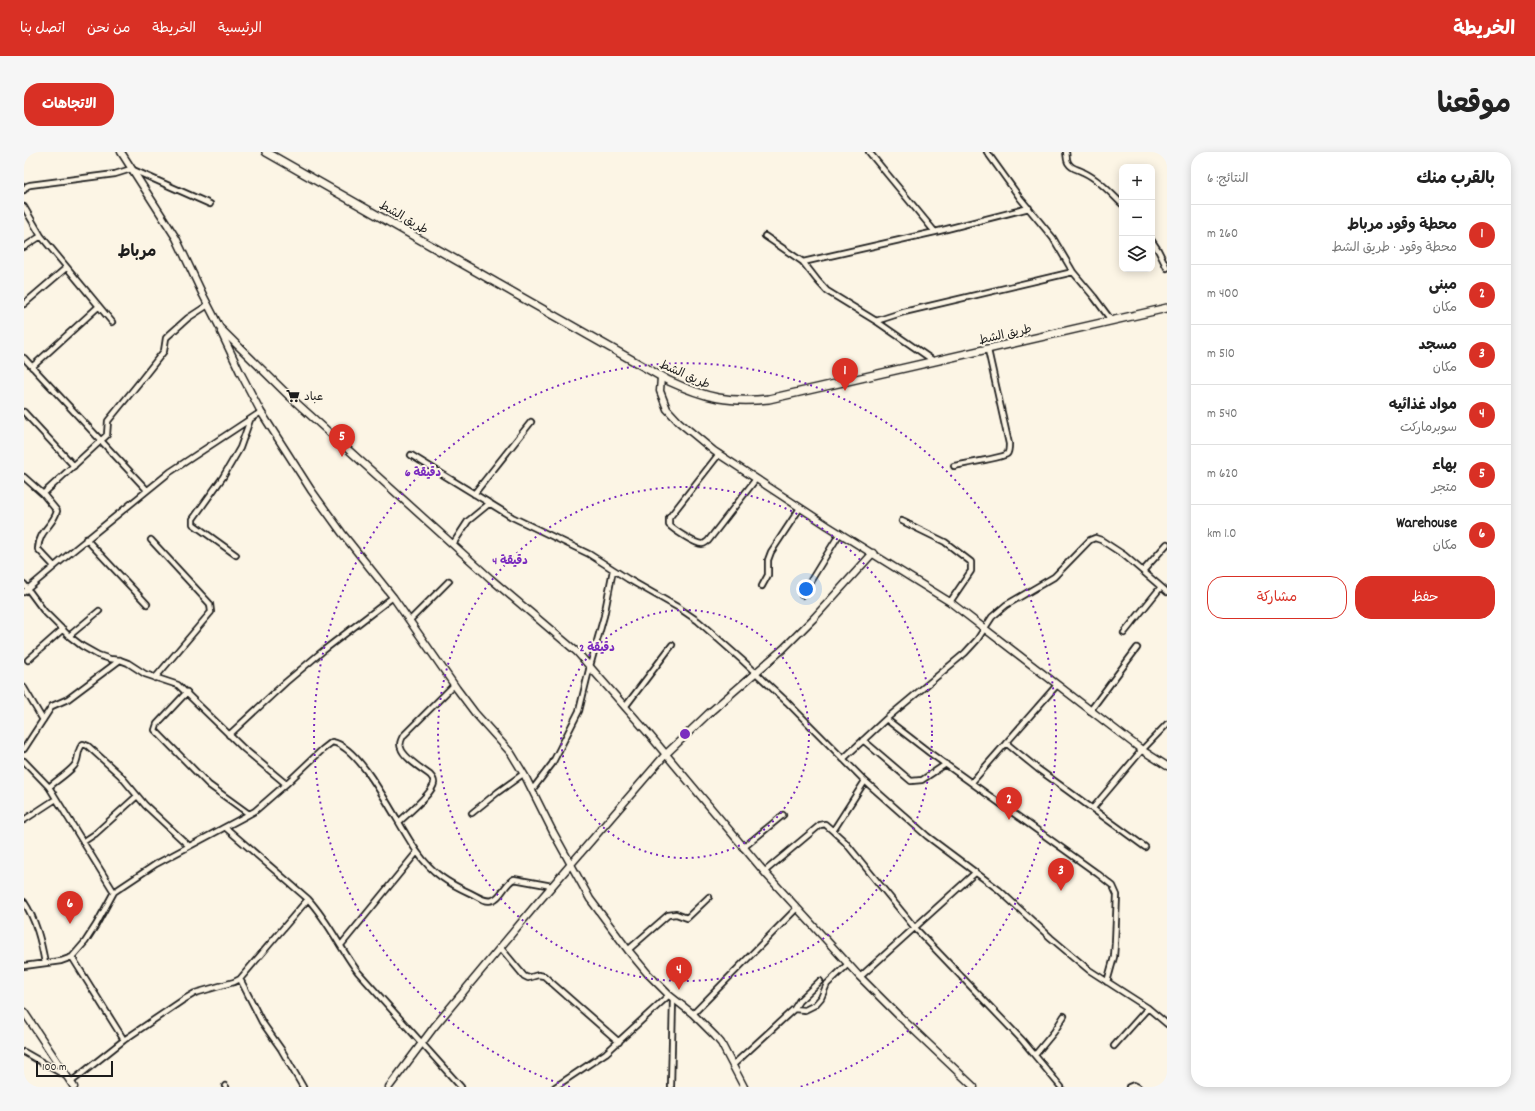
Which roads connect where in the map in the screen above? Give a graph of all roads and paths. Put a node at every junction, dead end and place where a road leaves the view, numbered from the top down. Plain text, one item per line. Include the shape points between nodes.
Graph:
1 (121, 152) edge
2 (266, 152) edge
3 (869, 152) edge
4 (987, 152) edge
5 (1066, 152) edge
6 (131, 169) junction
7 (25, 188) edge
8 (1119, 201) edge
9 (210, 204) dead end
10 (24, 207) edge
11 (1028, 208) junction
12 (935, 232) junction
13 (41, 236) junction
14 (765, 236) dead end
15 (1155, 246) edge
16 (24, 247) edge
17 (803, 262) junction
18 (66, 268) junction
19 (1167, 268) edge
20 (1073, 272) junction
21 (24, 304) edge
22 (208, 305) junction
23 (98, 307) junction
24 (1167, 308) edge
25 (1111, 320) junction
26 (876, 321) junction
27 (112, 322) dead end
28 (220, 328) junction
29 (988, 350) junction
30 (24, 358) edge
31 (934, 361) junction
32 (32, 367) junction
33 (661, 377) junction
34 (24, 412) edge
35 (261, 412) junction
36 (250, 420) junction
37 (531, 422) dead end
38 (101, 442) junction
39 (719, 454) junction
40 (411, 455) dead end
41 (74, 466) junction
42 (954, 466) dead end
43 (24, 477) edge
44 (756, 479) junction
45 (147, 490) junction
46 (44, 494) junction
47 (474, 494) junction
48 (490, 503) junction
49 (800, 508) junction
50 (902, 521) dead end
51 (840, 533) junction
52 (86, 539) junction
53 (151, 540) dead end
54 (453, 544) junction
55 (1167, 544) edge
56 (873, 553) junction
57 (236, 555) dead end
58 (54, 566) junction
59 (613, 570) junction
60 (1143, 571) junction
61 (449, 581) dead end
62 (24, 584) edge
63 (762, 586) dead end
64 (1161, 588) junction
65 (26, 591) edge
66 (1167, 592) edge
67 (802, 595) dead end
68 (393, 597) junction
69 (950, 602) junction
70 (148, 604) dead end
71 (99, 610) dead end
72 (410, 620) junction
73 (984, 628) junction
74 (63, 629) junction
75 (1124, 633) dead end
76 (69, 636) junction
77 (672, 645) dead end
78 (1137, 648) dead end
79 (28, 660) dead end
80 (120, 660) junction
81 (590, 666) junction
82 (755, 673) junction
83 (155, 678) junction
84 (454, 685) junction
85 (1057, 685) junction
86 (24, 688) edge
87 (187, 692) junction
88 (625, 707) junction
89 (1090, 710) junction
90 (886, 719) junction
91 (43, 720) junction
92 (1167, 724) edge
93 (229, 735) junction
94 (863, 740) junction
95 (1006, 743) junction
96 (24, 749) edge
97 (1142, 750) junction
98 (665, 755) junction
99 (843, 759) junction
100 (24, 761) edge
101 (946, 764) junction
102 (1167, 766) edge
103 (524, 774) junction
104 (864, 781) junction
105 (972, 782) junction
106 (286, 784) junction
107 (49, 787) junction
108 (532, 790) junction
109 (137, 796) junction
110 (56, 798) junction
111 (1093, 808) junction
112 (472, 813) dead end
113 (249, 814) junction
114 (783, 815) dead end
115 (24, 820) edge
116 (399, 822) junction
117 (226, 828) junction
118 (833, 831) junction
119 (83, 842) junction
120 (189, 846) junction
121 (1145, 847) dead end
122 (743, 848) junction
123 (417, 852) junction
124 (570, 864) junction
125 (764, 872) junction
126 (975, 873) junction
127 (552, 886) junction
128 (114, 892) junction
129 (709, 897) dead end
130 (308, 899) junction
131 (24, 902) edge
132 (797, 908) junction
133 (915, 928) junction
134 (341, 945) junction
135 (500, 947) junction
136 (628, 950) junction
137 (72, 957) junction
138 (46, 963) junction
139 (848, 964) junction
140 (24, 966) edge
141 (860, 977) junction
142 (240, 978) junction
143 (820, 981) dead end
144 (1107, 982) junction
145 (671, 997) junction
146 (1148, 1008) junction
147 (794, 1009) junction
148 (24, 1012) edge
149 (693, 1014) junction
150 (1064, 1016) dead end
151 (1167, 1024) edge
152 (124, 1040) junction
153 (619, 1042) junction
154 (422, 1043) junction
155 (1114, 1046) dead end
156 (24, 1052) edge
157 (1035, 1055) junction
158 (732, 1065) junction
159 (67, 1076) junction
160 (73, 1085) edge
161 (303, 1087) edge
162 (389, 1087) edge
163 (461, 1087) edge
164 (555, 1087) edge
165 (671, 1087) edge
166 (744, 1087) edge
167 (974, 1087) edge
168 (1061, 1087) edge
169 (1129, 1087) edge
170 (1138, 1087) edge

1 - 6 street
2 - 33 main road, طريق الشط
3 - 12 street
4 - 11 street
5 - 8 street via 1070,166 1098,182
6 - 7 street via 115,174
6 - 9 street
6 - 22 street via 176,238
10 - 13 street
11 - 12 street
11 - 20 street via 1053,238
12 - 17 street
13 - 16 street
13 - 18 street
14 - 17 street
15 - 19 street
17 - 26 street via 827,291
18 - 21 street
18 - 23 street
20 - 25 street
20 - 26 street
22 - 28 street
22 - 38 street via 188,318 166,338 164,351 108,420 107,435
23 - 27 street
23 - 32 street
24 - 25 main road, طريق الشط
25 - 29 main road, طريق الشط
26 - 31 street
28 - 35 street
28 - 54 street via 289,396
29 - 31 main road, طريق الشط
29 - 42 street via 1009,444 1008,452
30 - 32 street
31 - 33 main road, طريق الشط via 756,401 726,400 707,396
32 - 38 street
33 - 39 street via 660,392 667,409
34 - 41 street
35 - 36 street
35 - 68 street via 342,533
36 - 45 street via 193,456
36 - 57 street via 240,448 193,519 194,524
37 - 47 street
38 - 41 street
38 - 45 street
39 - 44 street
39 - 44 street via 673,513 669,526 697,543 705,543 717,532
40 - 47 street
41 - 46 street
43 - 46 street
44 - 49 street
45 - 52 street
46 - 58 street via 57,511 38,540 38,549
47 - 48 street
48 - 54 street via 468,521
48 - 59 street via 528,525 589,554
49 - 51 street
49 - 63 street via 771,552 768,574
50 - 69 street via 945,542 971,562 971,571
51 - 56 street
51 - 67 street
52 - 58 street
52 - 70 street
53 - 83 street via 212,608
54 - 81 street via 562,638
55 - 60 street
56 - 69 street
56 - 82 street via 813,619
58 - 65 street
59 - 81 street
59 - 82 street via 698,622
60 - 64 street
60 - 73 street via 1101,540 1092,539 1054,578 999,610
61 - 72 street
62 - 65 street
64 - 66 street
64 - 75 street
65 - 74 street
68 - 72 street
68 - 93 street via 324,650
69 - 73 street
71 - 76 street
72 - 84 street
73 - 85 street
73 - 90 street via 965,653
74 - 76 street
74 - 79 street
76 - 80 street via 98,655
77 - 88 street
78 - 89 street
80 - 83 street
80 - 91 street via 68,699 52,706
81 - 88 street
81 - 108 street via 576,717 552,764
82 - 98 street
82 - 99 street
83 - 87 street via 178,685
84 - 103 street via 511,753
84 - 116 street via 402,736 401,748 405,755 433,778 434,784 430,792
85 - 89 street
85 - 95 street
86 - 91 street
87 - 93 street
87 - 113 street via 157,724 156,730 209,785
88 - 98 street
89 - 97 street
90 - 94 street
90 - 101 street
91 - 96 street
92 - 97 street
93 - 106 street
94 - 99 street
94 - 101 street via 911,781 922,780
95 - 105 street
95 - 111 street
97 - 102 street
97 - 111 street
98 - 122 street
98 - 124 street
99 - 104 street
100 - 107 street
101 - 105 street
103 - 108 street
103 - 112 street
104 - 118 street
104 - 126 street via 927,836
105 - 144 street via 1098,874 1114,889 1117,895 1115,944
106 - 113 street
106 - 116 street via 332,742 339,743 359,762 379,787
107 - 109 street via 74,766 83,744 120,775
107 - 110 street
108 - 124 street
109 - 119 street
109 - 120 street
110 - 115 street
110 - 119 street
111 - 121 street
113 - 117 street
114 - 122 street
116 - 123 street
117 - 120 street
117 - 130 street
118 - 125 street via 825,824 820,825
118 - 133 street
119 - 128 street
120 - 128 street
122 - 125 street
123 - 127 street via 436,874 449,884 485,900 496,899 514,879
123 - 134 street
124 - 127 street
124 - 136 street via 590,898
125 - 132 street
126 - 133 street
126 - 144 street via 999,890 1088,970
127 - 135 street
128 - 137 street via 96,925
129 - 136 street via 687,918 676,914 668,915
130 - 134 street
130 - 142 street
131 - 138 street via 32,914 40,936
132 - 139 street
132 - 149 street
133 - 141 street
133 - 157 street
134 - 154 street via 358,972
135 - 153 street via 524,976 544,976
135 - 154 street
136 - 145 street
137 - 138 street
137 - 152 street
138 - 140 street
139 - 141 street
139 - 147 street via 827,984 815,1005 805,1010
141 - 167 street
142 - 152 street via 195,993
142 - 161 street via 262,1022
143 - 147 street
144 - 146 street
145 - 149 street
145 - 153 street
145 - 165 street
146 - 151 street
146 - 155 street
147 - 158 street
148 - 159 street
149 - 158 street via 721,1043
150 - 157 street
152 - 160 street
153 - 164 street
154 - 162 street
154 - 163 street
156 - 159 street
157 - 168 street
158 - 166 street
159 - 160 street
169 - 170 street

